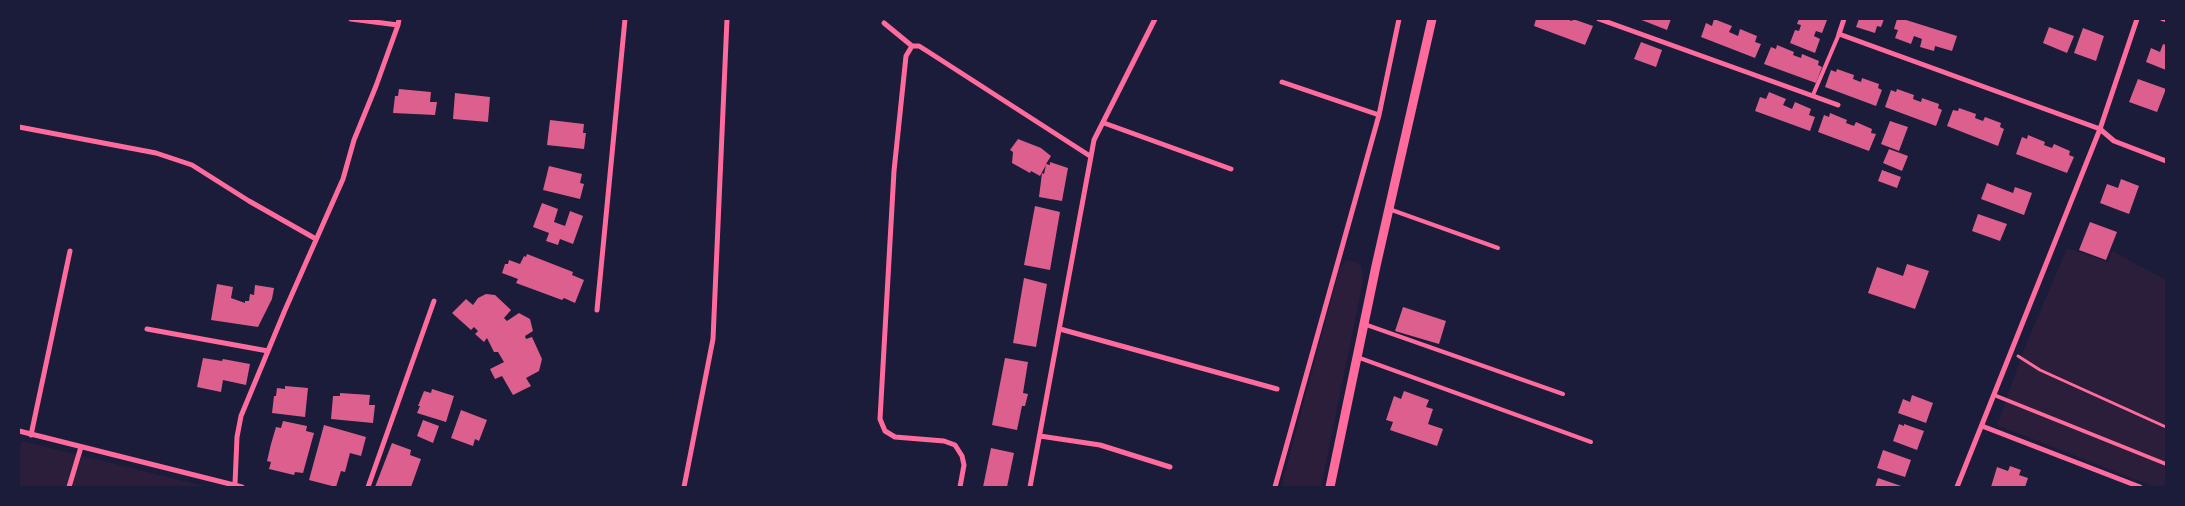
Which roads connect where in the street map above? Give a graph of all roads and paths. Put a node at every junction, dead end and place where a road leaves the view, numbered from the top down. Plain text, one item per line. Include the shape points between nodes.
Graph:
1 (351, 19) edge
2 (399, 19) edge
3 (625, 19) edge
4 (727, 19) edge
5 (1155, 19) edge
6 (1399, 19) edge
7 (1432, 19) edge
8 (1599, 19) edge
9 (1844, 19) edge
10 (2138, 19) edge
11 (2162, 19) edge
12 (2166, 20) edge
13 (884, 23) dead end
14 (398, 26) junction
15 (1839, 34) junction
16 (912, 46) junction
17 (1282, 82) dead end
18 (1813, 95) junction
19 (1838, 104) dead end
20 (1379, 115) junction
21 (1104, 123) junction
22 (19, 127) edge
23 (2100, 129) junction
24 (1090, 156) junction
25 (2166, 162) edge
26 (1231, 169) dead end
27 (1389, 209) junction
28 (316, 239) junction
29 (1498, 248) dead end
30 (70, 251) dead end
31 (434, 301) dead end
32 (596, 310) dead end
33 (1364, 324) junction
34 (147, 329) dead end
35 (1060, 329) junction
36 (268, 351) junction
37 (2012, 351) junction
38 (1357, 357) junction
39 (1278, 389) dead end
40 (1562, 394) dead end
41 (1994, 395) junction
42 (1982, 426) junction
43 (2166, 427) edge
44 (19, 431) edge
45 (31, 434) junction
46 (1040, 436) junction
47 (1591, 442) dead end
48 (81, 447) junction
49 (2166, 464) edge
50 (1170, 466) dead end
51 (235, 484) junction
52 (69, 487) edge
53 (242, 487) edge
54 (368, 487) edge
55 (684, 487) edge
56 (960, 487) edge
57 (1030, 487) edge
58 (1275, 487) edge
59 (1330, 487) edge
60 (1957, 487) edge
61 (2140, 487) edge

1 - 14 street
2 - 14 street
3 - 32 street
4 - 55 street via 713,339
5 - 21 street
6 - 20 street
7 - 27 street
8 - 18 street
9 - 15 street
10 - 23 street
11 - 12 lane
13 - 16 street
14 - 28 street via 354,140 343,179
15 - 18 lane
15 - 23 street
16 - 24 street via 920,46
16 - 56 street via 906,56 894,171 880,419 885,431 895,437 955,445 964,465
17 - 20 street
18 - 19 street
20 - 58 street
21 - 24 street via 1094,140
21 - 26 street
22 - 28 street via 156,153 192,165
23 - 25 street via 2114,141
23 - 37 street
24 - 35 street
27 - 29 lane
27 - 33 street
28 - 36 street
30 - 45 street
31 - 54 street
33 - 38 street
33 - 40 lane
34 - 36 street
35 - 39 street
35 - 46 street
36 - 51 street via 241,416
37 - 41 street
37 - 43 path via 2040,370
38 - 47 lane
38 - 59 street
41 - 42 street
41 - 49 lane
42 - 60 street
42 - 61 street
44 - 45 street
45 - 48 street
46 - 50 street via 1100,445
46 - 57 street
48 - 51 street
48 - 52 street
51 - 53 street

